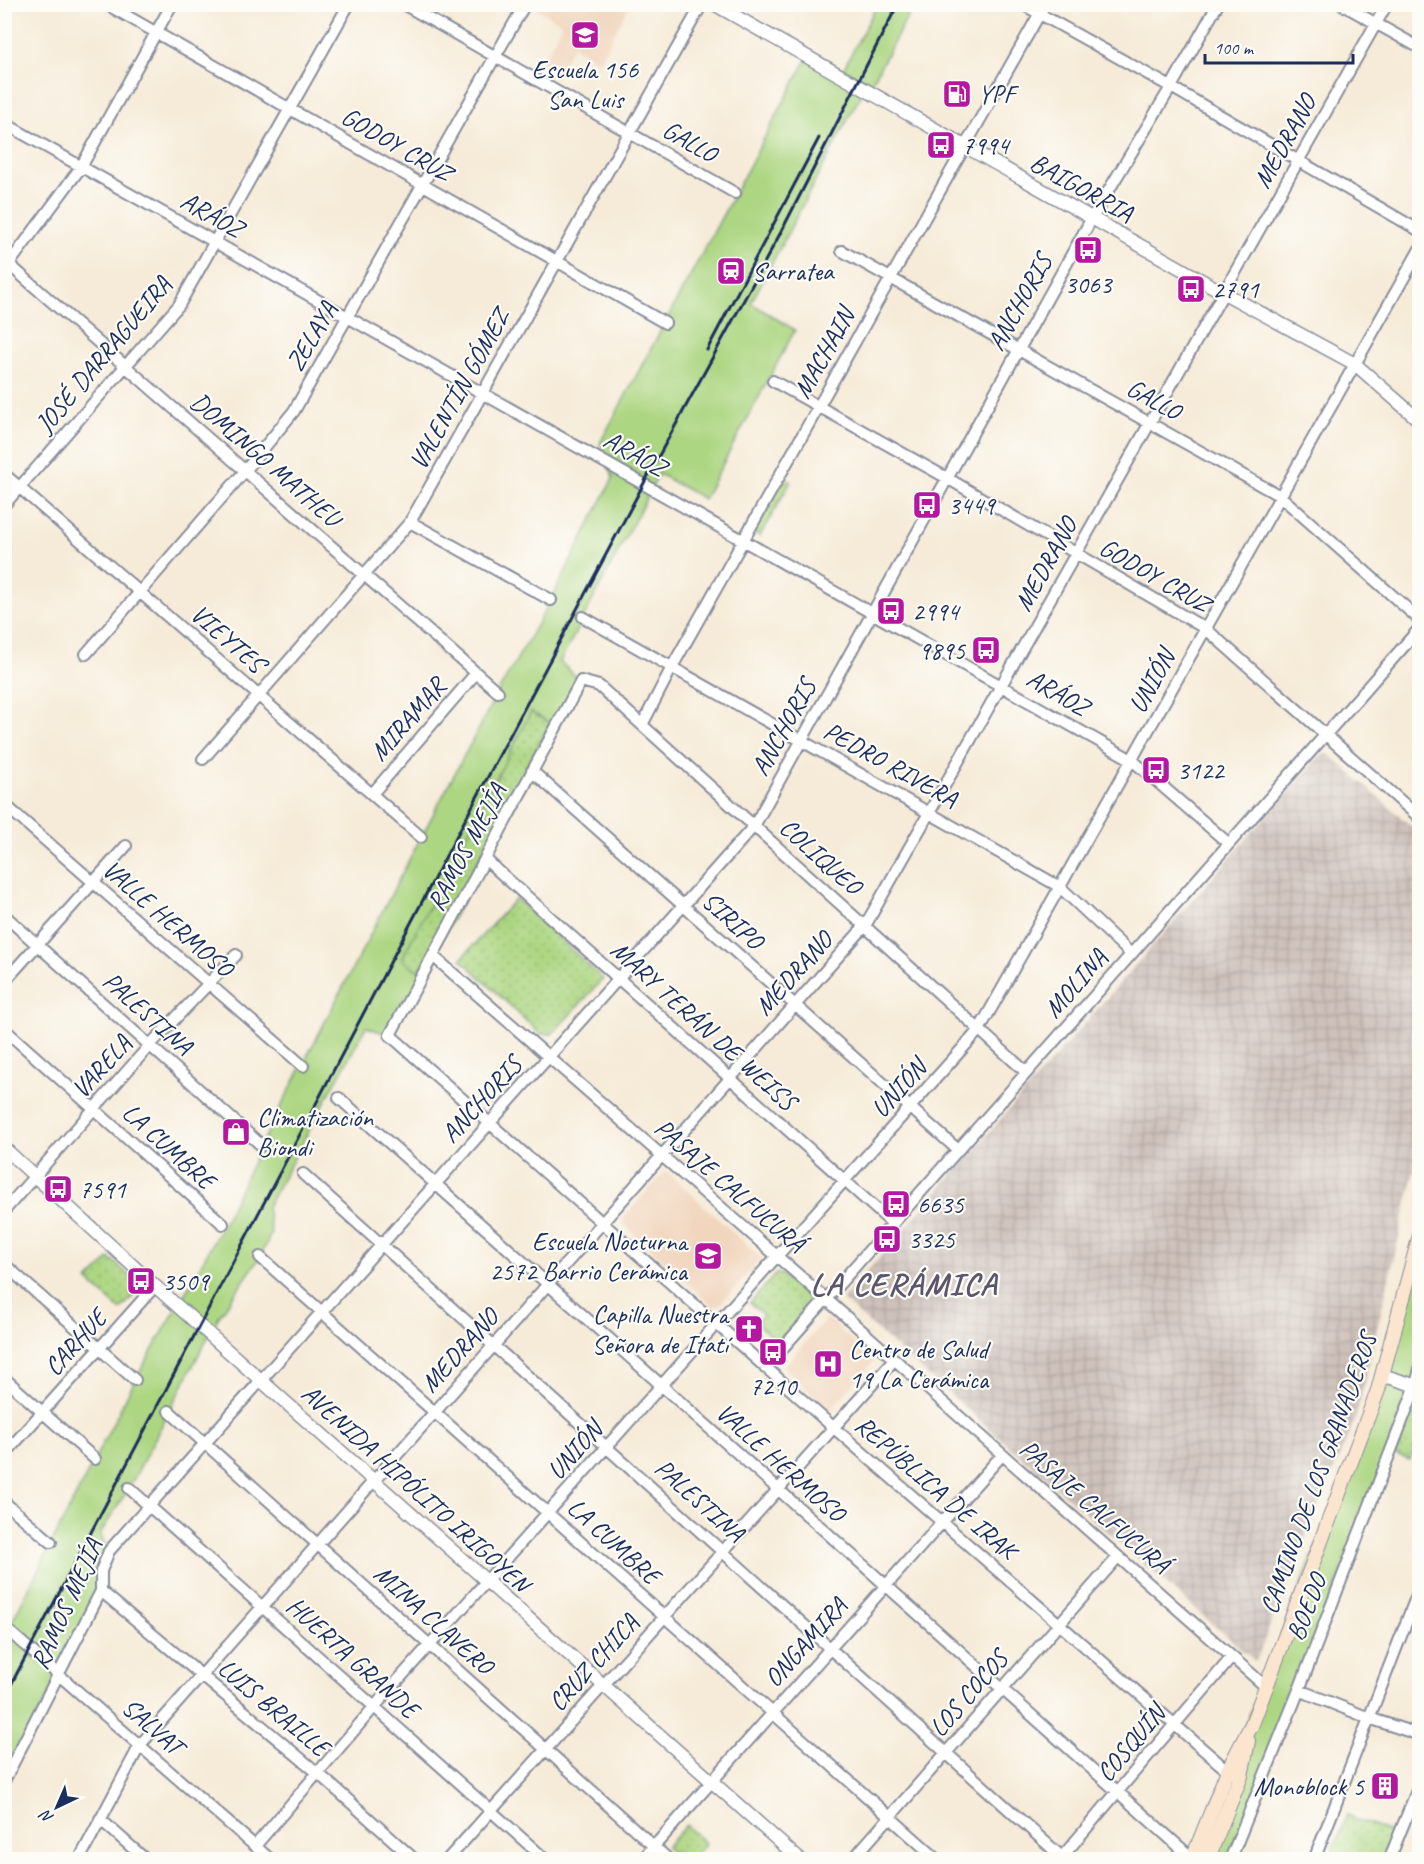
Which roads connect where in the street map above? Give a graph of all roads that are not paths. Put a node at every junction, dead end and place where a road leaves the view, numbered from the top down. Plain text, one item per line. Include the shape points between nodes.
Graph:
1 (106, 4) edge
2 (172, 4) edge
3 (349, 4) edge
4 (403, 4) edge
5 (525, 4) edge
6 (702, 4) edge
7 (714, 4) edge
8 (1022, 4) edge
9 (1218, 4) edge
10 (1341, 4) edge
11 (1387, 4) edge
12 (1042, 9) edge
13 (1376, 24) junction
14 (156, 32) junction
15 (1419, 48) edge
16 (495, 57) junction
17 (1171, 87) junction
18 (290, 109) junction
19 (4, 123) edge
20 (629, 133) junction
21 (966, 147) junction
22 (1298, 162) junction
23 (81, 167) junction
24 (423, 185) junction
25 (735, 193) dead end
26 (1092, 218) junction
27 (1419, 231) edge
28 (215, 242) junction
29 (1419, 249) edge
30 (842, 251) dead end
31 (556, 262) junction
32 (6, 264) edge
33 (891, 278) junction
34 (1224, 293) junction
35 (348, 317) junction
36 (664, 323) dead end
37 (1019, 349) junction
38 (1355, 364) junction
39 (125, 366) junction
40 (773, 381) dead end
41 (483, 393) junction
42 (819, 406) junction
43 (1419, 421) edge
44 (1151, 423) junction
45 (245, 471) junction
46 (4, 474) edge
47 (947, 478) junction
48 (20, 487) junction
49 (1280, 496) junction
50 (4, 505) edge
51 (410, 522) junction
52 (744, 540) junction
53 (1077, 555) junction
54 (364, 575) junction
55 (140, 592) junction
56 (551, 600) dead end
57 (873, 613) junction
58 (583, 617) dead end
59 (1419, 620) edge
60 (1419, 627) edge
61 (1206, 629) junction
62 (86, 654) dead end
63 (672, 667) junction
64 (476, 673) junction
65 (581, 681) joint
66 (1002, 686) junction
67 (498, 693) dead end
68 (259, 695) junction
69 (642, 724) junction
70 (1325, 734) junction
71 (801, 740) junction
72 (203, 759) dead end
73 (1132, 760) junction
74 (532, 771) junction
75 (372, 794) junction
76 (4, 804) edge
77 (931, 812) junction
78 (1419, 818) edge
79 (754, 826) junction
80 (421, 837) dead end
81 (1228, 843) junction
82 (126, 846) dead end
83 (485, 859) junction
84 (94, 882) junction
85 (1060, 887) junction
86 (684, 906) junction
87 (4, 915) edge
88 (865, 926) junction
89 (38, 945) junction
90 (1131, 954) junction
91 (236, 955) dead end
92 (433, 956) junction
93 (619, 979) junction
94 (4, 982) edge
95 (209, 984) junction
96 (795, 1005) junction
97 (4, 1029) edge
98 (980, 1030) junction
99 (390, 1035) joint
100 (150, 1045) junction
101 (549, 1057) junction
102 (303, 1066) dead end
103 (1026, 1072) junction
104 (730, 1078) junction
105 (339, 1098) dead end
106 (910, 1107) junction
107 (93, 1108) junction
108 (490, 1123) junction
109 (261, 1145) dead end
110 (4, 1148) edge
111 (958, 1150) junction
112 (662, 1155) junction
113 (303, 1174) dead end
114 (36, 1176) junction
115 (845, 1181) junction
116 (436, 1184) junction
117 (4, 1211) edge
118 (602, 1223) junction
119 (223, 1224) dead end
120 (893, 1224) junction
121 (1419, 1235) edge
122 (381, 1244) junction
123 (260, 1257) dead end
124 (777, 1257) junction
125 (4, 1264) edge
126 (548, 1284) junction
127 (155, 1286) junction
128 (826, 1299) junction
129 (321, 1312) junction
130 (716, 1325) junction
131 (494, 1345) junction
132 (99, 1348) junction
133 (894, 1360) junction
134 (765, 1368) junction
135 (1419, 1369) edge
136 (1382, 1375) junction
137 (4, 1378) edge
138 (135, 1380) dead end
139 (261, 1380) junction
140 (662, 1386) junction
141 (1418, 1386) edge
142 (169, 1411) dead end
143 (43, 1412) junction
144 (434, 1412) junction
145 (833, 1427) junction
146 (204, 1443) junction
147 (607, 1447) junction
148 (4, 1455) edge
149 (1002, 1455) junction
150 (95, 1459) dead end
151 (374, 1480) junction
152 (129, 1488) dead end
153 (778, 1489) junction
154 (4, 1502) edge
155 (150, 1505) junction
156 (548, 1513) junction
157 (942, 1521) junction
158 (51, 1542) dead end
159 (317, 1545) junction
160 (723, 1551) junction
161 (1118, 1557) junction
162 (487, 1581) junction
163 (886, 1585) junction
164 (1419, 1587) edge
165 (101, 1591) junction
166 (262, 1606) junction
167 (664, 1616) junction
168 (1060, 1624) junction
169 (4, 1627) edge
170 (430, 1644) junction
171 (830, 1648) junction
172 (1232, 1657) junction
173 (60, 1675) junction
174 (202, 1675) junction
175 (604, 1683) junction
176 (1266, 1687) junction
177 (1002, 1689) junction
178 (1299, 1690) junction
179 (375, 1706) junction
180 (772, 1712) junction
181 (1369, 1718) junction
182 (1174, 1724) junction
183 (1419, 1735) edge
184 (140, 1744) junction
185 (545, 1749) junction
186 (946, 1752) junction
187 (1234, 1773) junction
188 (319, 1774) junction
189 (4, 1781) edge
190 (712, 1781) junction
191 (1419, 1783) edge
192 (1118, 1792) junction
193 (491, 1810) junction
194 (890, 1816) junction
195 (100, 1819) junction
196 (255, 1846) junction
197 (654, 1846) junction
198 (1059, 1857) edge
199 (1197, 1859) edge
200 (79, 1860) edge
201 (146, 1860) edge
202 (271, 1860) edge
203 (415, 1860) edge
204 (447, 1860) edge
205 (546, 1860) edge
206 (642, 1860) edge
207 (669, 1860) edge
208 (800, 1860) edge
209 (852, 1860) edge
210 (938, 1860) edge
211 (1230, 1860) edge
212 (1314, 1860) edge
213 (1389, 1860) edge

1 - 14 street, GODOY CRUZ
2 - 14 street
3 - 18 street, JOSÉ DARRAGUEIRA
4 - 16 street, GALLO
5 - 16 street, ZELAYA
6 - 20 street, VALENTÍN GÓMEZ
7 - 21 street, BAIGORRIA
8 - 12 street
9 - 17 street, ANCHORIS
10 - 13 street
11 - 13 street, MEDRANO
12 - 17 street
12 - 21 street, MACHAIN
13 - 15 street
13 - 22 street, MEDRANO
14 - 18 street, GODOY CRUZ
14 - 23 street
16 - 20 street, GALLO
16 - 24 street, ZELAYA
17 - 22 street
17 - 26 street, ANCHORIS
18 - 24 street, GODOY CRUZ
18 - 28 street, JOSÉ DARRAGUEIRA
19 - 23 street, ARÁOZ
20 - 25 street, GALLO
20 - 31 street, VALENTÍN GÓMEZ
21 - 26 street, BAIGORRIA
21 - 33 street, MACHAIN
22 - 27 street
22 - 34 street, MEDRANO
23 - 28 street, ARÁOZ
23 - 32 street
24 - 31 street, GODOY CRUZ
24 - 35 street, ZELAYA
26 - 34 street, BAIGORRIA
26 - 37 street, ANCHORIS
28 - 35 street, ARÁOZ
28 - 39 street, JOSÉ DARRAGUEIRA via 179,305
29 - 38 street, UNIÓN
30 - 33 street, GALLO
31 - 36 street, GODOY CRUZ
31 - 41 street, VALENTÍN GÓMEZ
32 - 39 street, DOMINGO MATHEU
33 - 37 street, GALLO
33 - 42 street, MACHAIN
34 - 38 street, BAIGORRIA
34 - 44 street, MEDRANO
35 - 41 street, ARÁOZ
35 - 45 street, ZELAYA via 294,411
37 - 44 street, GALLO
37 - 47 street, ANCHORIS
38 - 43 street, BAIGORRIA
38 - 49 street, UNIÓN
39 - 45 street, DOMINGO MATHEU
39 - 48 street, JOSÉ DARRAGUEIRA
40 - 42 street, GODOY CRUZ
41 - 51 street, VALENTÍN GÓMEZ
41 - 52 street, ARÁOZ
42 - 47 street, GODOY CRUZ
42 - 52 street, MACHAIN
44 - 49 street, GALLO
44 - 53 street, MEDRANO
45 - 54 street, DOMINGO MATHEU
45 - 55 street, ZELAYA
46 - 48 street, VIEYTES
47 - 53 street, GODOY CRUZ
47 - 57 street, ANCHORIS
48 - 50 street, JOSÉ DARRAGUEIRA
48 - 55 street, VIEYTES
49 - 59 street, GALLO
49 - 61 street, UNIÓN
51 - 54 street, VALENTÍN GÓMEZ
51 - 56 street
52 - 57 street, ARÁOZ
52 - 63 street, MACHAIN
53 - 61 street, GODOY CRUZ
53 - 66 street, MEDRANO
54 - 64 street, DOMINGO MATHEU
54 - 68 street, VALENTÍN GÓMEZ
55 - 62 street, ZELAYA
55 - 68 street, VIEYTES
57 - 66 street, ARÁOZ
57 - 71 street, ANCHORIS
58 - 63 street, PEDRO RIVERA
60 - 70 street, MOLINA
61 - 70 street, GODOY CRUZ
61 - 73 street, UNIÓN
63 - 69 street, MACHAIN
63 - 71 street, PEDRO RIVERA
64 - 67 street, DOMINGO MATHEU
64 - 75 street, MIRAMAR
65 - 69 street, COLIQUEO via 599,686
65 - 74 street, RAMOS MEJÍA
66 - 73 street, ARÁOZ
66 - 77 street, MEDRANO
68 - 72 street, VALENTÍN GÓMEZ
68 - 75 street, VIEYTES
69 - 79 street, COLIQUEO
70 - 78 street, GODOY CRUZ
70 - 81 street, MOLINA
71 - 77 street, PEDRO RIVERA
71 - 79 street, ANCHORIS
73 - 81 street, ARÁOZ
73 - 85 street, UNIÓN
74 - 83 street, RAMOS MEJÍA
74 - 86 street, SIRIPO
75 - 80 street, VIEYTES
76 - 84 street, VALLE HERMOSO
77 - 85 street, PEDRO RIVERA
77 - 88 street, MEDRANO
79 - 86 street, ANCHORIS
79 - 88 street, COLIQUEO
81 - 90 street, MOLINA
82 - 84 street
83 - 92 street, RAMOS MEJÍA
83 - 93 street, MARY TERÁN DE WEISS
84 - 89 street
84 - 95 street, VALLE HERMOSO
85 - 90 street, PEDRO RIVERA
85 - 98 street, UNIÓN
86 - 93 street, ANCHORIS
86 - 96 street, SIRIPO
87 - 89 street, PALESTINA
88 - 96 street, MEDRANO
88 - 98 street, COLIQUEO
89 - 94 street
89 - 100 street, PALESTINA
90 - 103 street, MOLINA
91 - 95 street, VARELA
92 - 99 street, RAMOS MEJÍA
92 - 101 street, PASAJE CALFUCURÁ
93 - 101 street, ANCHORIS
93 - 104 street, MARY TERÁN DE WEISS
95 - 100 street, VARELA
95 - 102 street, VALLE HERMOSO
96 - 104 street, MEDRANO
96 - 106 street, SIRIPO
97 - 107 street, LA CUMBRE
98 - 103 street, COLIQUEO
98 - 106 street, UNIÓN
99 - 108 street, REPÚBLICA DE IRAK
100 - 107 street, VARELA
100 - 109 street, PALESTINA
101 - 108 street, ANCHORIS
101 - 112 street, PASAJE CALFUCURÁ
103 - 111 street, MOLINA
104 - 112 street, MEDRANO
104 - 115 street, MARY TERÁN DE WEISS
105 - 116 street, VALLE HERMOSO
106 - 111 street, SIRIPO
106 - 115 street, UNIÓN
107 - 114 street, VARELA
107 - 119 street, LA CUMBRE
108 - 116 street, ANCHORIS
108 - 118 street, REPÚBLICA DE IRAK
110 - 114 street, AVENIDA HIPÓLITO IRIGOYEN
111 - 120 street, MOLINA
112 - 118 street, MEDRANO
112 - 124 street, PASAJE CALFUCURÁ
113 - 122 street, PALESTINA
114 - 117 street, VARELA
114 - 127 street, AVENIDA HIPÓLITO IRIGOYEN
115 - 120 street, MARY TERÁN DE WEISS
115 - 124 street, UNIÓN
116 - 122 street, ANCHORIS
116 - 126 street, VALLE HERMOSO
118 - 126 street, MEDRANO
118 - 130 street, REPÚBLICA DE IRAK
120 - 128 street, MOLINA
121 - 136 main road, CAMINO DE LOS GRANADEROS
122 - 129 street, ANCHORIS
122 - 131 street, PALESTINA
123 - 129 street, LA CUMBRE
124 - 128 street, PASAJE CALFUCURÁ
124 - 130 street, UNIÓN
125 - 132 street
126 - 131 street, MEDRANO
126 - 140 street, VALLE HERMOSO
127 - 132 street, CARHUE
127 - 139 street, AVENIDA HIPÓLITO IRIGOYEN
128 - 133 street, PASAJE CALFUCURÁ
128 - 134 street, MOLINA
129 - 139 street, ANCHORIS
129 - 144 street, LA CUMBRE
130 - 134 street, REPÚBLICA DE IRAK
130 - 140 street, UNIÓN
131 - 144 street, MEDRANO
131 - 147 street, PALESTINA
132 - 138 street
132 - 143 street, CARHUE
133 - 145 street, CRUZ CHICA
133 - 149 street, PASAJE CALFUCURÁ
134 - 145 street, REPÚBLICA DE IRAK
135 - 141 street, BOEDO
136 - 141 street
136 - 176 main road, CAMINO DE LOS GRANADEROS
137 - 143 street
139 - 146 street, RAMOS MEJÍA
139 - 151 street, AVENIDA HIPÓLITO IRIGOYEN
140 - 147 street, UNIÓN
140 - 153 street, VALLE HERMOSO
141 - 178 street, BOEDO
142 - 146 street, MINA CLAVERO
143 - 148 street, CARHUE
143 - 150 street
144 - 151 street, MEDRANO
144 - 156 street, LA CUMBRE
145 - 153 street, CRUZ CHICA
145 - 157 street, REPÚBLICA DE IRAK
146 - 155 street, RAMOS MEJÍA
146 - 159 street, MINA CLAVERO
147 - 156 street, UNIÓN
147 - 160 street, PALESTINA
149 - 157 street, ONGAMIRA
149 - 161 street, PASAJE CALFUCURÁ
151 - 159 street, MEDRANO
151 - 162 street, AVENIDA HIPÓLITO IRIGOYEN
152 - 155 street, HUERTA GRANDE
153 - 160 street, CRUZ CHICA
153 - 163 street, VALLE HERMOSO
154 - 158 street
155 - 165 street, RAMOS MEJÍA via 109,1551 101,1571
155 - 166 street, HUERTA GRANDE
156 - 162 street, UNIÓN
156 - 167 street, LA CUMBRE
157 - 163 street, ONGAMIRA
157 - 168 street, REPÚBLICA DE IRAK
159 - 166 street, MEDRANO
159 - 170 street, MINA CLAVERO
160 - 167 street, CRUZ CHICA
160 - 171 street, PALESTINA
161 - 168 street, LOS COCOS
161 - 172 street, PASAJE CALFUCURÁ
162 - 170 street, UNIÓN
162 - 175 street, AVENIDA HIPÓLITO IRIGOYEN
163 - 171 street, ONGAMIRA
163 - 177 street, VALLE HERMOSO
164 - 181 street
165 - 173 street, RAMOS MEJÍA
165 - 174 street, LUIS BRAILLE
166 - 174 street, MEDRANO
166 - 179 street, HUERTA GRANDE
167 - 175 street, CRUZ CHICA
167 - 180 street, LA CUMBRE
168 - 177 street, LOS COCOS
168 - 182 street, REPÚBLICA DE IRAK
169 - 173 street, SALVAT
170 - 179 street, UNIÓN
170 - 185 street, MINA CLAVERO
171 - 180 street, ONGAMIRA
171 - 186 street, PALESTINA
172 - 176 street, PASAJE CALFUCURÁ
172 - 182 street, COSQUÍN
173 - 184 street, SALVAT
173 - 189 street, RAMOS MEJÍA
174 - 184 street, MEDRANO
174 - 188 street, LUIS BRAILLE
175 - 185 street, CRUZ CHICA
175 - 190 street, AVENIDA HIPÓLITO IRIGOYEN
176 - 187 main road, CAMINO DE LOS GRANADEROS
177 - 186 street, LOS COCOS
177 - 192 street, VALLE HERMOSO
178 - 181 street
178 - 211 street, BOEDO
179 - 188 street, UNIÓN
179 - 193 street, HUERTA GRANDE
180 - 190 street, ONGAMIRA
180 - 194 street, LA CUMBRE
181 - 183 street
181 - 212 street
182 - 187 street, REPÚBLICA DE IRAK
182 - 192 street, COSQUÍN
184 - 195 street, MEDRANO
184 - 196 street, SALVAT
185 - 193 street, CRUZ CHICA
185 - 197 street, MINA CLAVERO
186 - 194 street, LOS COCOS
186 - 198 street, PALESTINA
187 - 199 main road, CAMINO DE LOS GRANADEROS
188 - 196 street, UNIÓN
188 - 203 street, LUIS BRAILLE
190 - 197 street, ONGAMIRA
190 - 208 street, AVENIDA HIPÓLITO IRIGOYEN
191 - 213 street
192 - 198 street, COSQUÍN
192 - 199 street, VALLE HERMOSO
193 - 204 street, CRUZ CHICA
193 - 205 street, HUERTA GRANDE
194 - 209 street, LOS COCOS
194 - 210 street, LA CUMBRE
195 - 200 street, MEDRANO
195 - 201 street
196 - 202 street, SALVAT
197 - 206 street, ONGAMIRA
197 - 207 street, MINA CLAVERO

